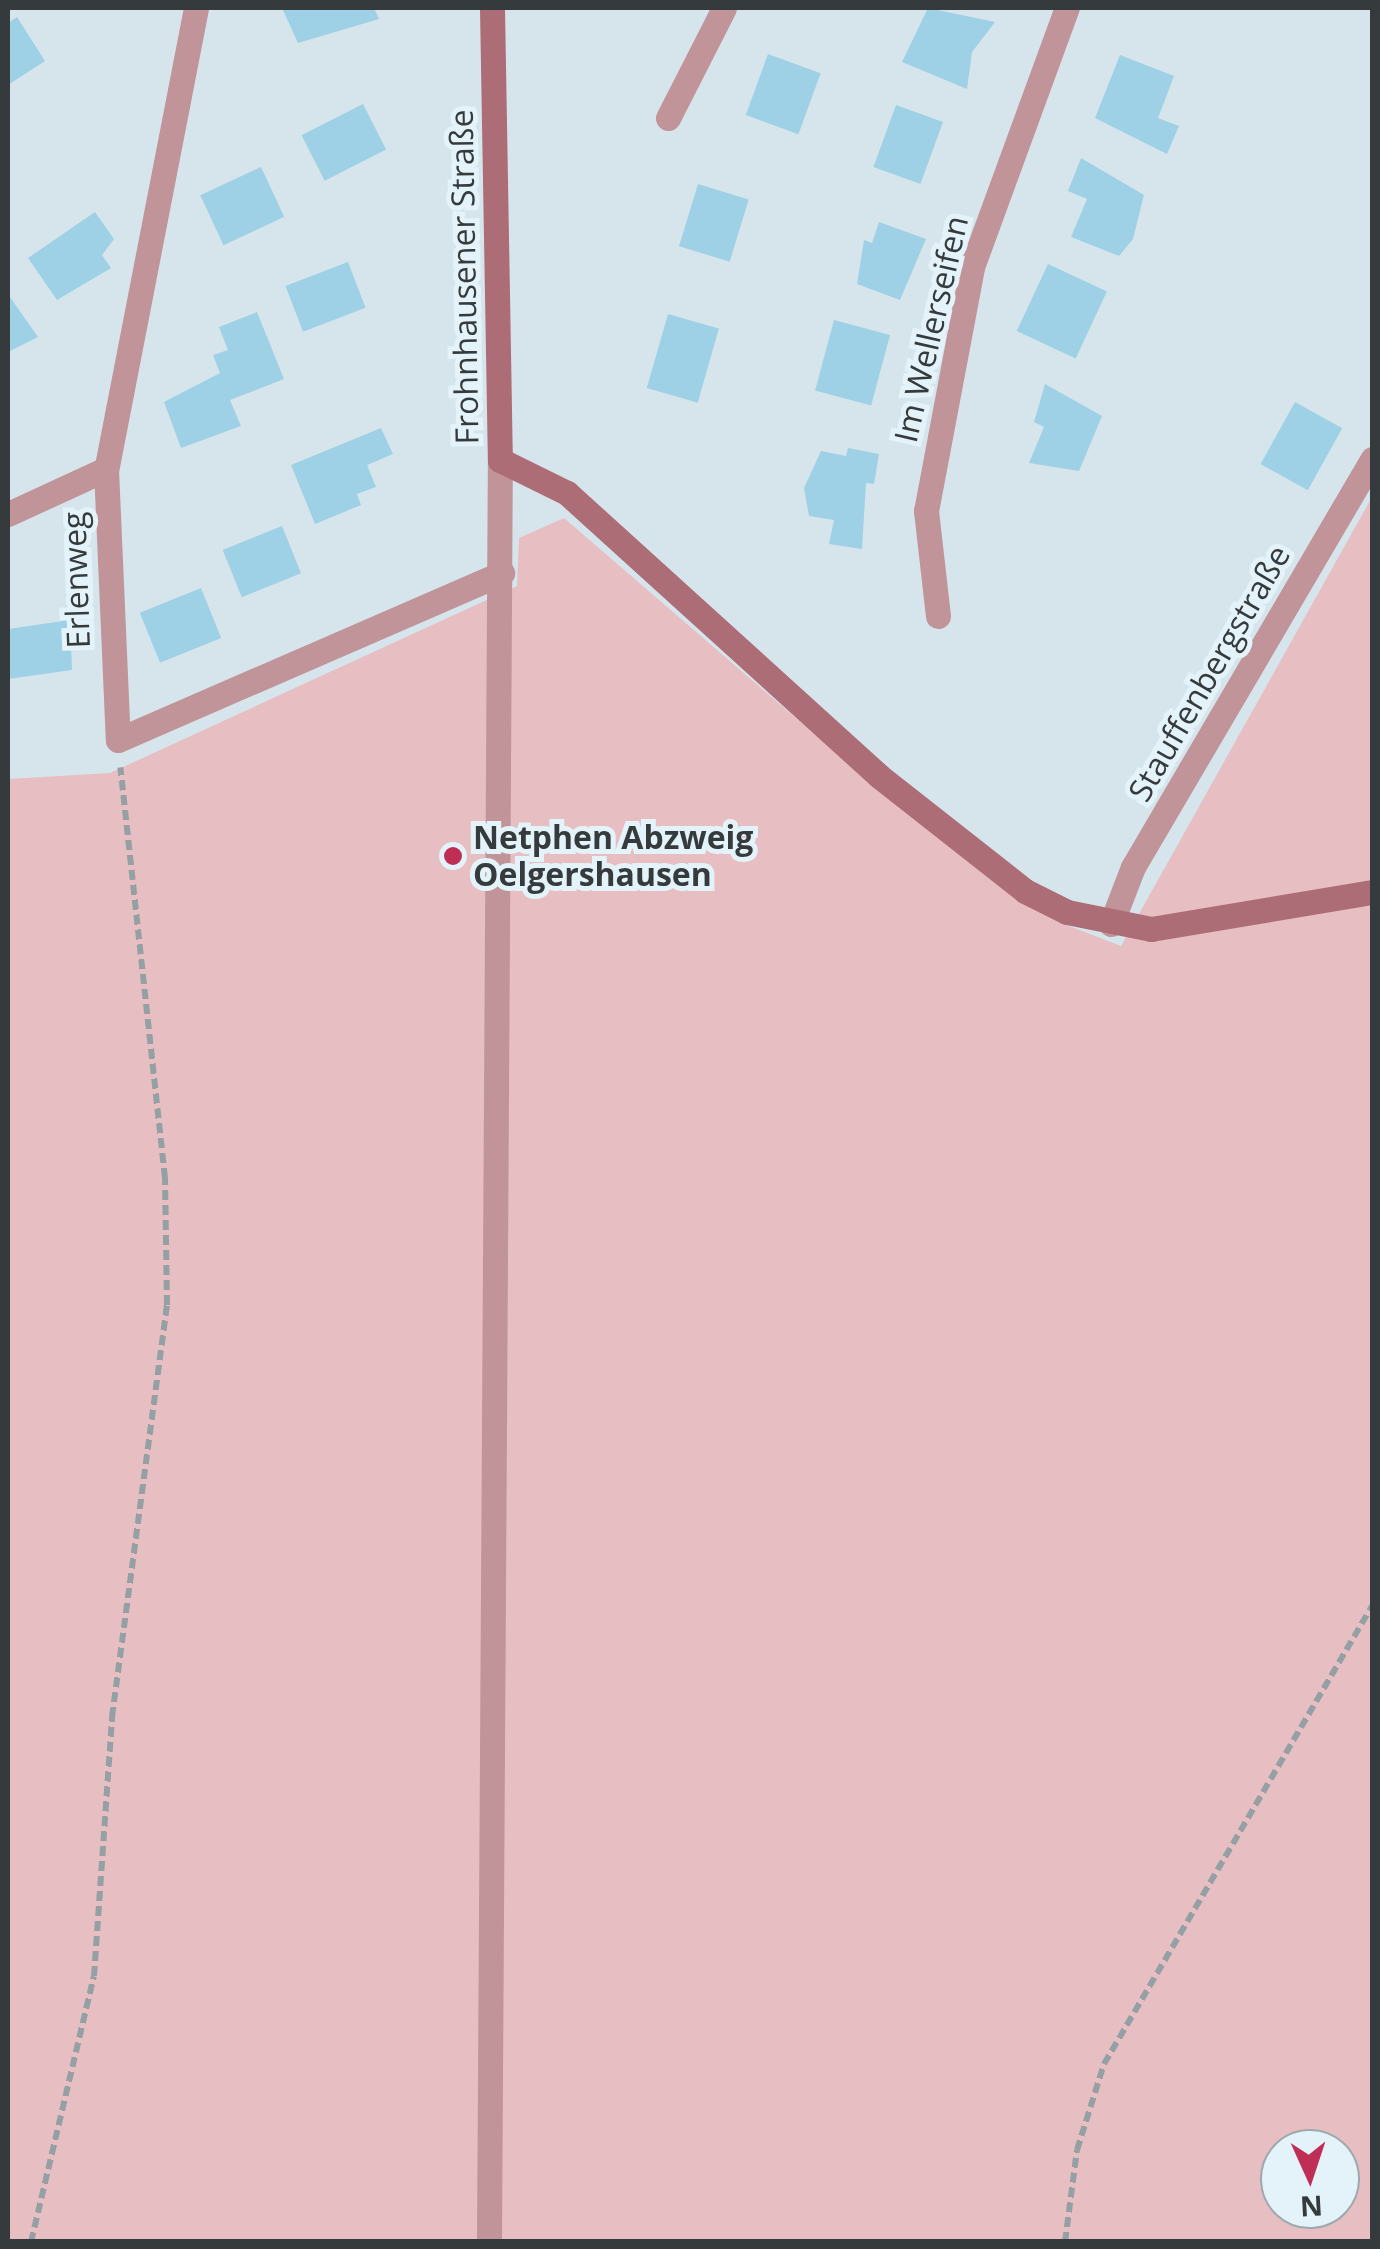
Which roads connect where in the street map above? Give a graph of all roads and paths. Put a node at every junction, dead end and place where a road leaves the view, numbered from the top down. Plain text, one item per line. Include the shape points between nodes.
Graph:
1 (196, 8) edge
2 (492, 8) edge
3 (724, 8) edge
4 (1067, 8) edge
5 (668, 118) dead end
6 (1372, 459) edge
7 (500, 460) junction
8 (106, 470) junction
9 (8, 514) edge
10 (502, 573) junction
11 (938, 616) dead end
12 (118, 740) junction
13 (1372, 892) edge
14 (1112, 924) junction
15 (1372, 1606) edge
16 (31, 2242) edge
17 (488, 2242) edge
18 (1065, 2242) edge

1 - 8 street, Erlenweg
2 - 7 main road, Frohnhausener Straße
3 - 5 street
4 - 11 street, Im Wellerseifen via 972,267 926,511
6 - 14 street, Stauffenbergstraße via 1133,867
7 - 10 street
7 - 14 main road, Frohnhausener Straße via 549,480 987,865 1067,912
8 - 9 street
8 - 12 street, Erlenweg
10 - 12 street
10 - 17 street
12 - 16 path via 126,886 165,1178 166,1305 112,1717 94,1976
13 - 14 main road, Frohnhausener Straße via 1191,928
15 - 18 path via 1104,2064 1077,2150

